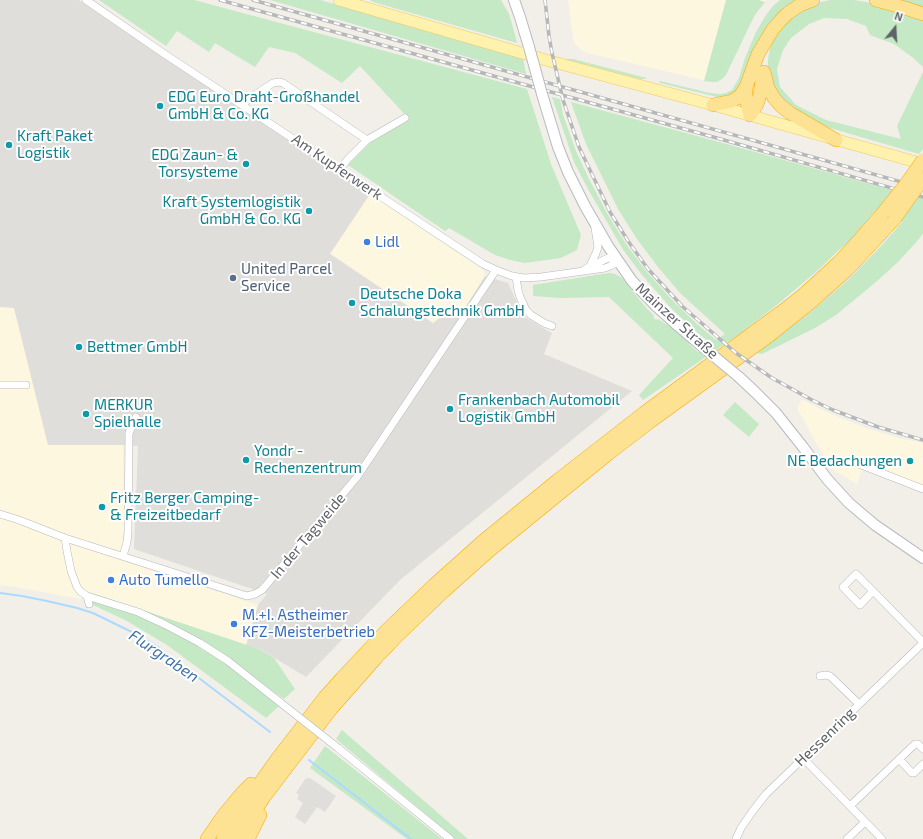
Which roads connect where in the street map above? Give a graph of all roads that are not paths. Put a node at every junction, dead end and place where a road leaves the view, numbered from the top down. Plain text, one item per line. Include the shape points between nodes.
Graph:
1 (86, 0) edge
2 (339, 0) edge
3 (514, 0) edge
4 (813, 0) edge
5 (876, 0) edge
6 (350, 2) edge
7 (923, 14) edge
8 (766, 41) junction
9 (764, 72) junction
10 (746, 87) junction
11 (243, 105) junction
12 (713, 105) junction
13 (750, 115) junction
14 (405, 118) dead end
15 (367, 140) junction
16 (836, 140) junction
17 (923, 160) edge
18 (923, 164) edge
19 (340, 169) junction
20 (923, 179) edge
21 (889, 216) junction
22 (594, 224) junction
23 (618, 262) junction
24 (590, 266) junction
25 (496, 270) junction
26 (582, 271) junction
27 (516, 277) junction
28 (552, 326) dead end
29 (26, 385) dead end
30 (0, 386) edge
31 (136, 416) dead end
32 (851, 461) dead end
33 (923, 489) edge
34 (0, 514) edge
35 (65, 538) junction
36 (123, 556) junction
37 (923, 558) edge
38 (873, 592) dead end
39 (87, 596) junction
40 (89, 604) dead end
41 (923, 643) edge
42 (820, 676) dead end
43 (859, 704) junction
44 (304, 744) junction
45 (923, 750) edge
46 (803, 758) junction
47 (277, 759) junction
48 (899, 760) junction
49 (923, 764) edge
50 (850, 806) junction
51 (865, 822) junction
52 (207, 839) edge
53 (223, 839) edge
54 (236, 839) edge
55 (248, 839) edge
56 (450, 839) edge
57 (736, 839) edge
58 (847, 839) edge
59 (882, 839) edge

1 - 11 street, Am Kupferwerk
2 - 6 main road
3 - 22 main road, Mainzer Straße, bridge via 558,146 577,192
4 - 8 highway via 788,13
5 - 7 highway
6 - 12 main road via 546,60
8 - 9 highway via 763,56
8 - 10 highway via 758,54
9 - 13 highway via 760,95
9 - 16 highway via 768,88 781,106
10 - 12 highway via 740,96 732,101
10 - 13 highway
11 - 15 street via 273,83 283,83
11 - 19 street, Am Kupferwerk
12 - 13 main road
13 - 16 main road
14 - 15 street
15 - 19 street
16 - 18 main road
17 - 21 highway, bridge via 906,184
19 - 25 street, Am Kupferwerk via 483,264
20 - 21 highway, bridge
21 - 44 highway via 879,236 847,270 791,319 608,454 466,571 420,613 360,675
21 - 47 highway via 803,295 595,451 458,563 342,678
22 - 23 main road, Mainzer Straße
22 - 24 street via 598,247
23 - 24 street, Am Kupferwerk via 608,258
23 - 26 street, Am Kupferwerk via 605,268
23 - 37 main road, Mainzer Straße, bridge via 656,306 755,392 849,502
24 - 26 street, Am Kupferwerk
25 - 27 street, Am Kupferwerk
25 - 36 street, In der Tagweide via 357,477 262,590 247,596
26 - 27 street, Am Kupferwerk via 552,276
27 - 28 street via 520,298 526,310
29 - 30 street
31 - 36 street via 129,433 128,532
32 - 33 street
34 - 35 street, In der Tagweide
35 - 36 street, In der Tagweide
35 - 39 street via 66,551 77,587
38 - 41 street
39 - 40 street
39 - 56 street, bridge via 138,612 200,643 228,661
41 - 43 street, Hessenring
42 - 43 street via 830,676
43 - 46 street, Hessenring
44 - 54 highway
44 - 55 highway via 259,816
45 - 48 street via 915,744
46 - 50 street
46 - 57 street, Hessenring via 766,794
47 - 52 highway via 242,793
47 - 53 highway
48 - 49 street via 912,773
48 - 50 street
50 - 51 street
51 - 58 street
51 - 59 street

